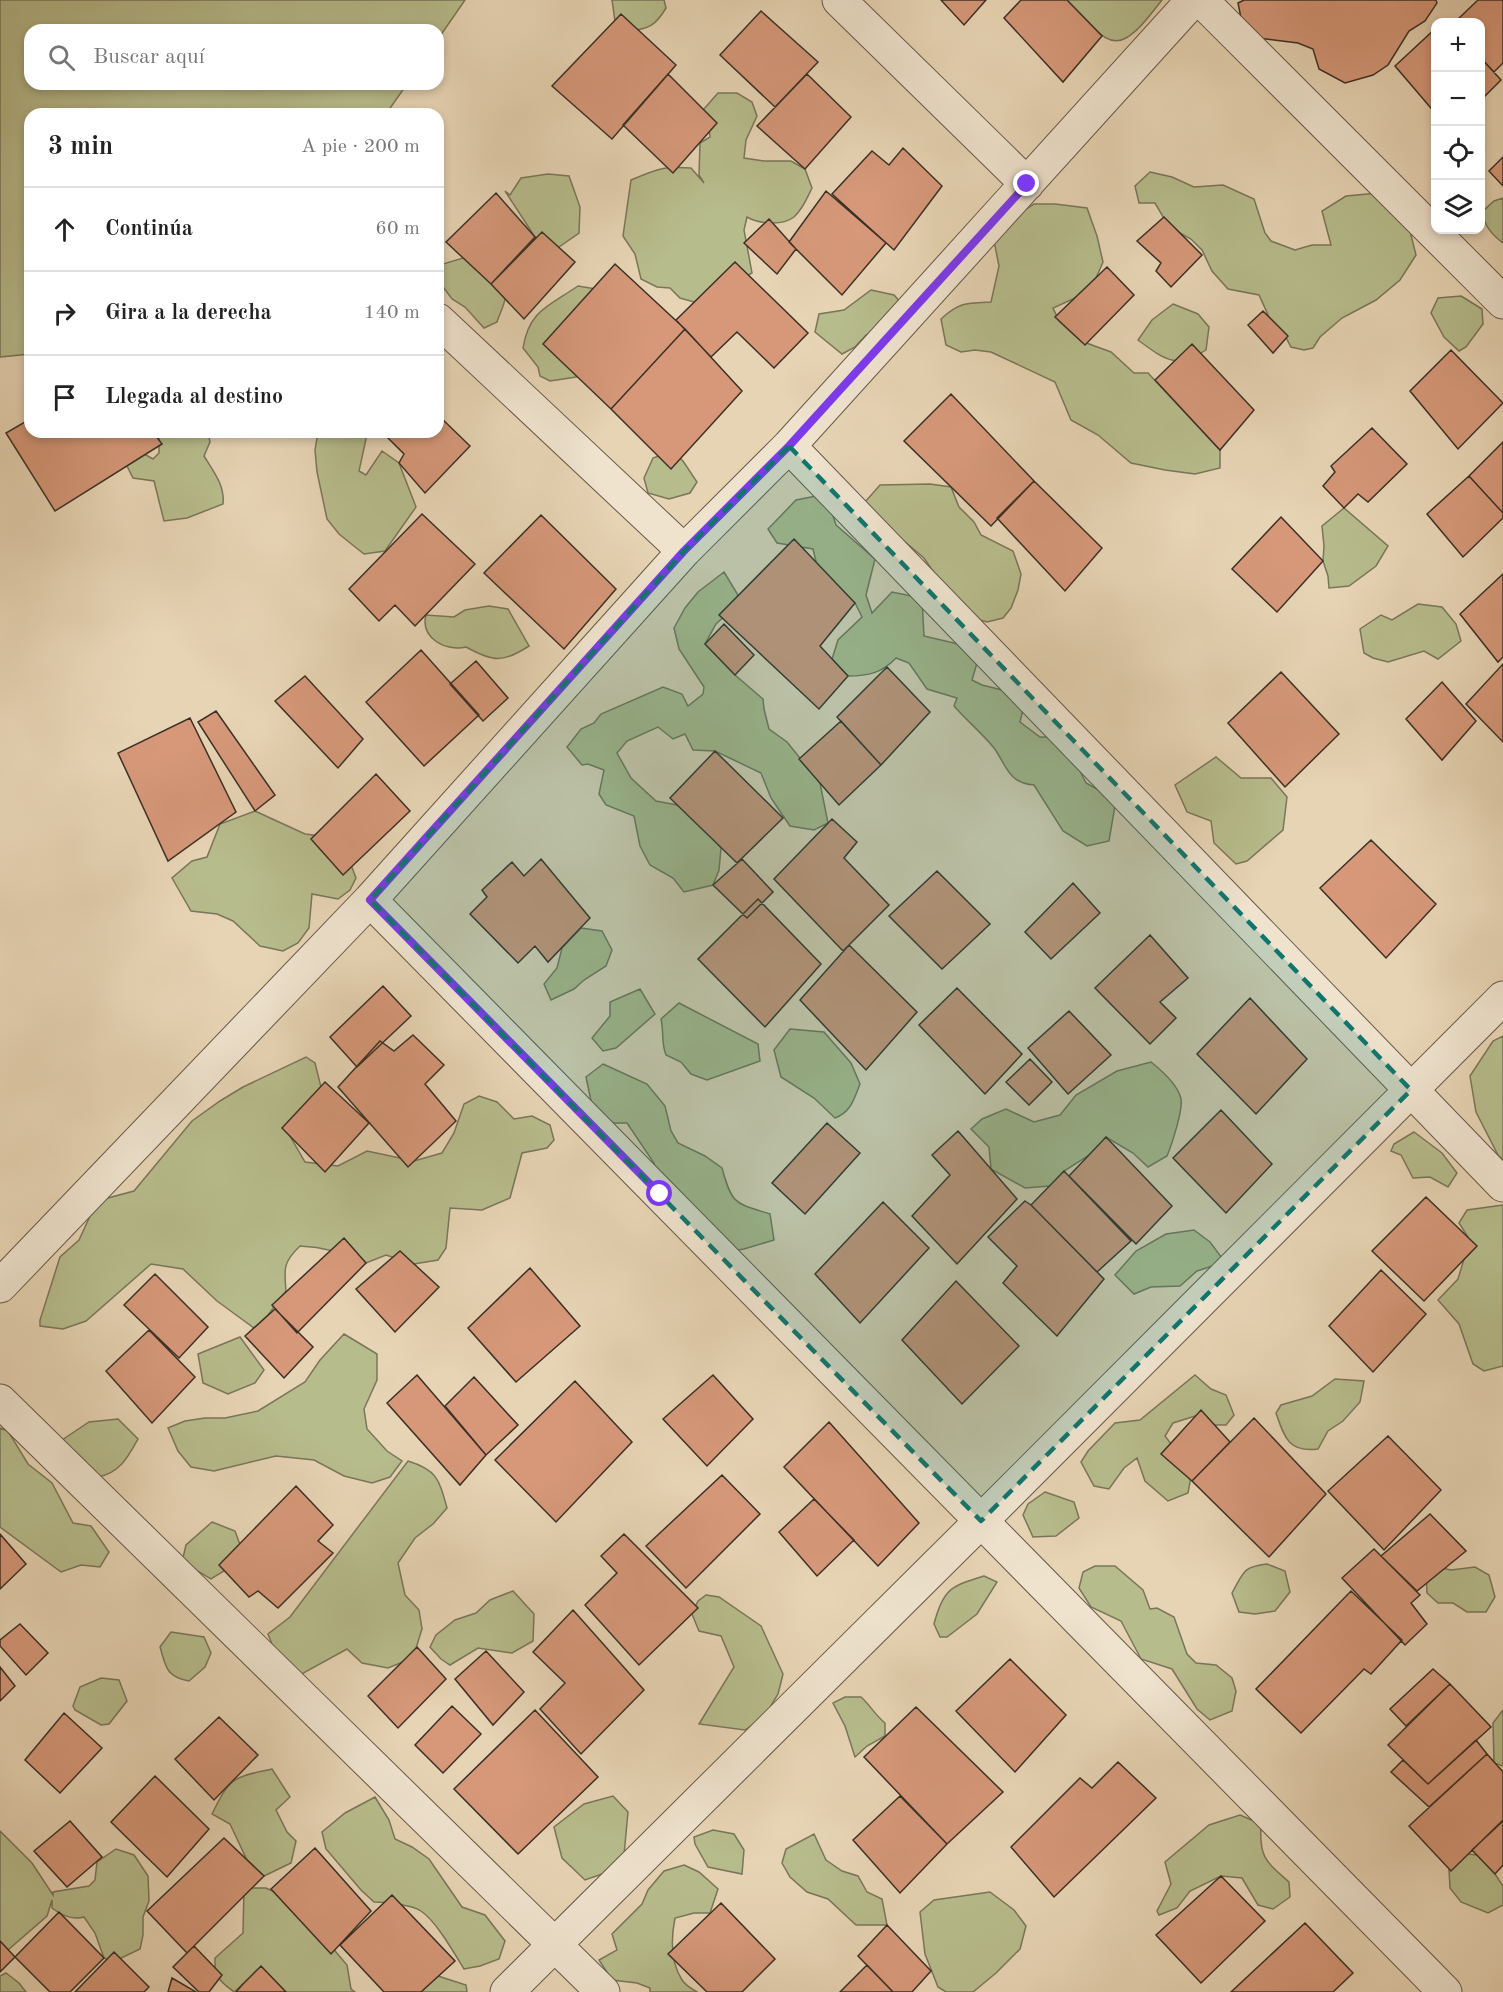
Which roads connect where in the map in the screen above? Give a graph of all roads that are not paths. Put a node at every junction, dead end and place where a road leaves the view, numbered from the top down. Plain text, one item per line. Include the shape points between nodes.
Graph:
1 (839, 0) edge
2 (1193, 0) edge
3 (1201, 0) edge
4 (1027, 184) junction
5 (1503, 302) edge
6 (444, 326) edge
7 (789, 446) junction
8 (684, 551) junction
9 (370, 900) junction
10 (1503, 998) edge
11 (1411, 1090) junction
12 (1503, 1185) edge
13 (0, 1286) edge
14 (0, 1401) edge
15 (981, 1521) junction
16 (555, 1944) junction
17 (507, 1992) edge
18 (603, 1992) edge
19 (1445, 1992) edge

1 - 4 street
2 - 4 street
3 - 5 street
4 - 7 street
6 - 8 street
7 - 8 street
7 - 11 street
8 - 9 street
9 - 13 street
9 - 15 street
10 - 11 street
11 - 12 street
11 - 15 street
14 - 16 street
15 - 16 street
15 - 19 street
16 - 17 street
16 - 18 street

